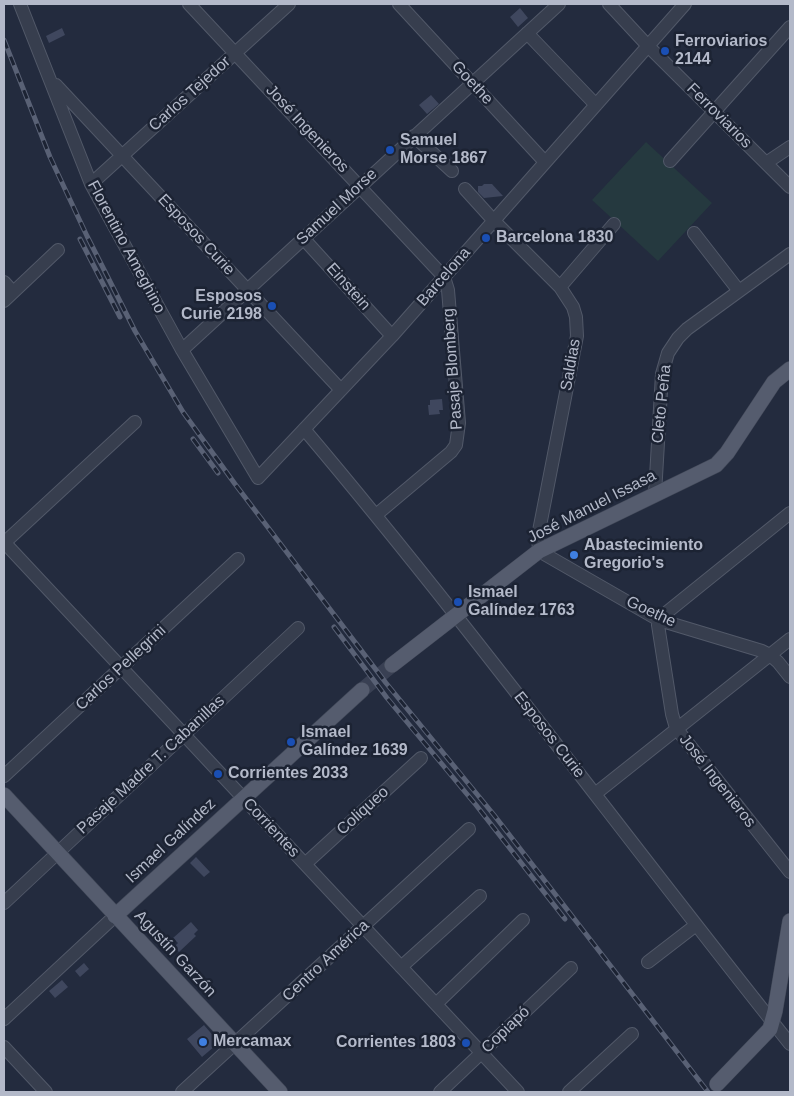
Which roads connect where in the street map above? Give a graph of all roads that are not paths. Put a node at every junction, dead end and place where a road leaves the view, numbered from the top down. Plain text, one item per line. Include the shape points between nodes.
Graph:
1 (20, 4) edge
2 (189, 4) edge
3 (289, 4) edge
4 (400, 4) edge
5 (559, 4) edge
6 (608, 4) edge
7 (685, 4) edge
8 (790, 27) edge
9 (527, 33) junction
10 (648, 46) junction
11 (235, 53) junction
12 (50, 79) junction
13 (473, 84) junction
14 (596, 106) junction
15 (715, 112) junction
16 (414, 136) junction
17 (790, 147) edge
18 (122, 156) junction
19 (670, 161) dead end
20 (546, 162) junction
21 (766, 163) junction
22 (452, 171) dead end
23 (91, 184) junction
24 (360, 186) junction
25 (790, 187) edge
26 (465, 188) dead end
27 (494, 221) junction
28 (614, 224) dead end
29 (694, 232) dead end
30 (303, 238) junction
31 (58, 250) dead end
32 (790, 254) edge
33 (444, 277) junction
34 (4, 282) edge
35 (560, 287) junction
36 (247, 290) junction
37 (739, 291) junction
38 (8, 297) edge
39 (392, 336) junction
40 (182, 350) junction
41 (790, 369) edge
42 (341, 390) junction
43 (135, 422) dead end
44 (304, 429) junction
45 (258, 478) joint
46 (655, 494) junction
47 (790, 513) edge
48 (376, 515) junction
49 (4, 542) edge
50 (539, 551) junction
51 (238, 559) dead end
52 (456, 615) junction
53 (659, 620) junction
54 (298, 628) dead end
55 (790, 639) edge
56 (770, 655) junction
57 (392, 665) tunnel mouth
58 (121, 667) junction
59 (790, 677) edge
60 (362, 690) tunnel mouth
61 (676, 728) junction
62 (184, 734) junction
63 (421, 758) dead end
64 (4, 776) edge
65 (595, 794) junction
66 (4, 795) edge
67 (243, 798) junction
68 (469, 829) dead end
69 (57, 853) junction
70 (305, 864) junction
71 (790, 872) edge
72 (480, 896) dead end
73 (4, 903) edge
74 (116, 916) junction
75 (523, 920) dead end
76 (790, 921) edge
77 (696, 925) junction
78 (363, 926) junction
79 (648, 962) dead end
80 (402, 967) junction
81 (571, 968) dead end
82 (436, 1004) junction
83 (4, 1019) edge
84 (772, 1022) junction
85 (632, 1034) dead end
86 (234, 1044) junction
87 (790, 1044) edge
88 (4, 1046) edge
89 (482, 1054) junction
90 (718, 1084) dead end
91 (45, 1092) edge
92 (182, 1092) edge
93 (280, 1092) edge
94 (440, 1092) edge
95 (518, 1092) edge
96 (569, 1092) edge

1 - 12 street, Florentino Ameghino
2 - 11 street, José Ingenieros
3 - 11 street, Carlos Tejedor
4 - 13 street, Goethe
5 - 9 street, Samuel Morse
6 - 10 street, Ferroviarios
7 - 10 street, Barcelona
8 - 15 street
9 - 13 street, Samuel Morse
9 - 14 street
10 - 14 street, Barcelona
10 - 15 street, Ferroviarios
11 - 18 street, Carlos Tejedor
11 - 24 street, José Ingenieros
12 - 18 street, Esposos Curie
12 - 23 street, Florentino Ameghino
13 - 16 street, Samuel Morse
13 - 20 street, Goethe
14 - 20 street, Barcelona
15 - 19 street
15 - 21 street, Ferroviarios
16 - 22 street
16 - 24 street, Samuel Morse
17 - 21 street
18 - 23 street, Carlos Tejedor
18 - 36 street, Esposos Curie
20 - 27 street, Barcelona
21 - 25 street, Ferroviarios
23 - 40 street, Florentino Ameghino
24 - 30 street, Samuel Morse
24 - 33 street, José Ingenieros
26 - 27 street, Saldias
27 - 33 street, Barcelona
27 - 35 street, Saldias
28 - 35 street
29 - 37 street
30 - 36 street, Samuel Morse
30 - 39 street, Einstein
31 - 38 street
32 - 37 street, Cleto Peña
33 - 39 street, Barcelona
33 - 48 street, Pasaje Blomberg via 448,290 459,423 456,444 444,458
34 - 38 street
35 - 50 street, Saldias via 573,307 577,336 538,536
36 - 40 street, Samuel Morse
36 - 42 street, Esposos Curie
37 - 46 street, Cleto Peña via 687,329 668,353 662,374
39 - 42 street, Barcelona
40 - 45 street, Florentino Ameghino
41 - 46 main road, José Manuel Issasa via 774,382 722,460
42 - 44 street, Barcelona
43 - 49 street
44 - 45 street, Barcelona
44 - 48 street, Esposos Curie
46 - 50 main road, José Manuel Issasa
47 - 53 street
48 - 52 street, Esposos Curie
49 - 58 street, Corrientes
50 - 52 main road, José Manuel Issasa
50 - 53 street, Goethe
51 - 58 street, Carlos Pellegrini
52 - 57 main road, José Manuel Issasa
52 - 65 street, Esposos Curie
53 - 56 street, Goethe
53 - 61 street, José Ingenieros via 658,633
54 - 62 street, Pasaje Madre T. Cabanillas
55 - 56 street
56 - 59 street, Goethe
56 - 61 street
58 - 62 street, Corrientes
58 - 64 street, Carlos Pellegrini
60 - 67 main road, Ismael Galíndez
61 - 65 street
61 - 71 street, José Ingenieros
62 - 67 street, Corrientes
62 - 69 street, Pasaje Madre T. Cabanillas
63 - 70 street, Coliqueo
65 - 77 street, Esposos Curie
66 - 69 main road, Agustín Garzón
67 - 70 street, Corrientes
67 - 74 main road, Ismael Galíndez
68 - 78 street, Centro América
69 - 73 street, Pasaje Madre T. Cabanillas
69 - 74 main road, Agustín Garzón
70 - 78 street, Corrientes
72 - 80 street
74 - 83 street, Ismael Galíndez
74 - 86 main road, Agustín Garzón
75 - 82 street
76 - 84 main road
77 - 79 street
77 - 84 street, Esposos Curie
78 - 80 street, Corrientes
78 - 86 street, Centro América
80 - 82 street, Corrientes
81 - 89 street, Copiapó
82 - 89 street, Corrientes
84 - 87 street, Esposos Curie
84 - 90 main road via 765,1034
85 - 96 street
86 - 92 street, Centro América
86 - 93 main road, Agustín Garzón
88 - 91 street
89 - 94 street, Copiapó
89 - 95 street, Corrientes

